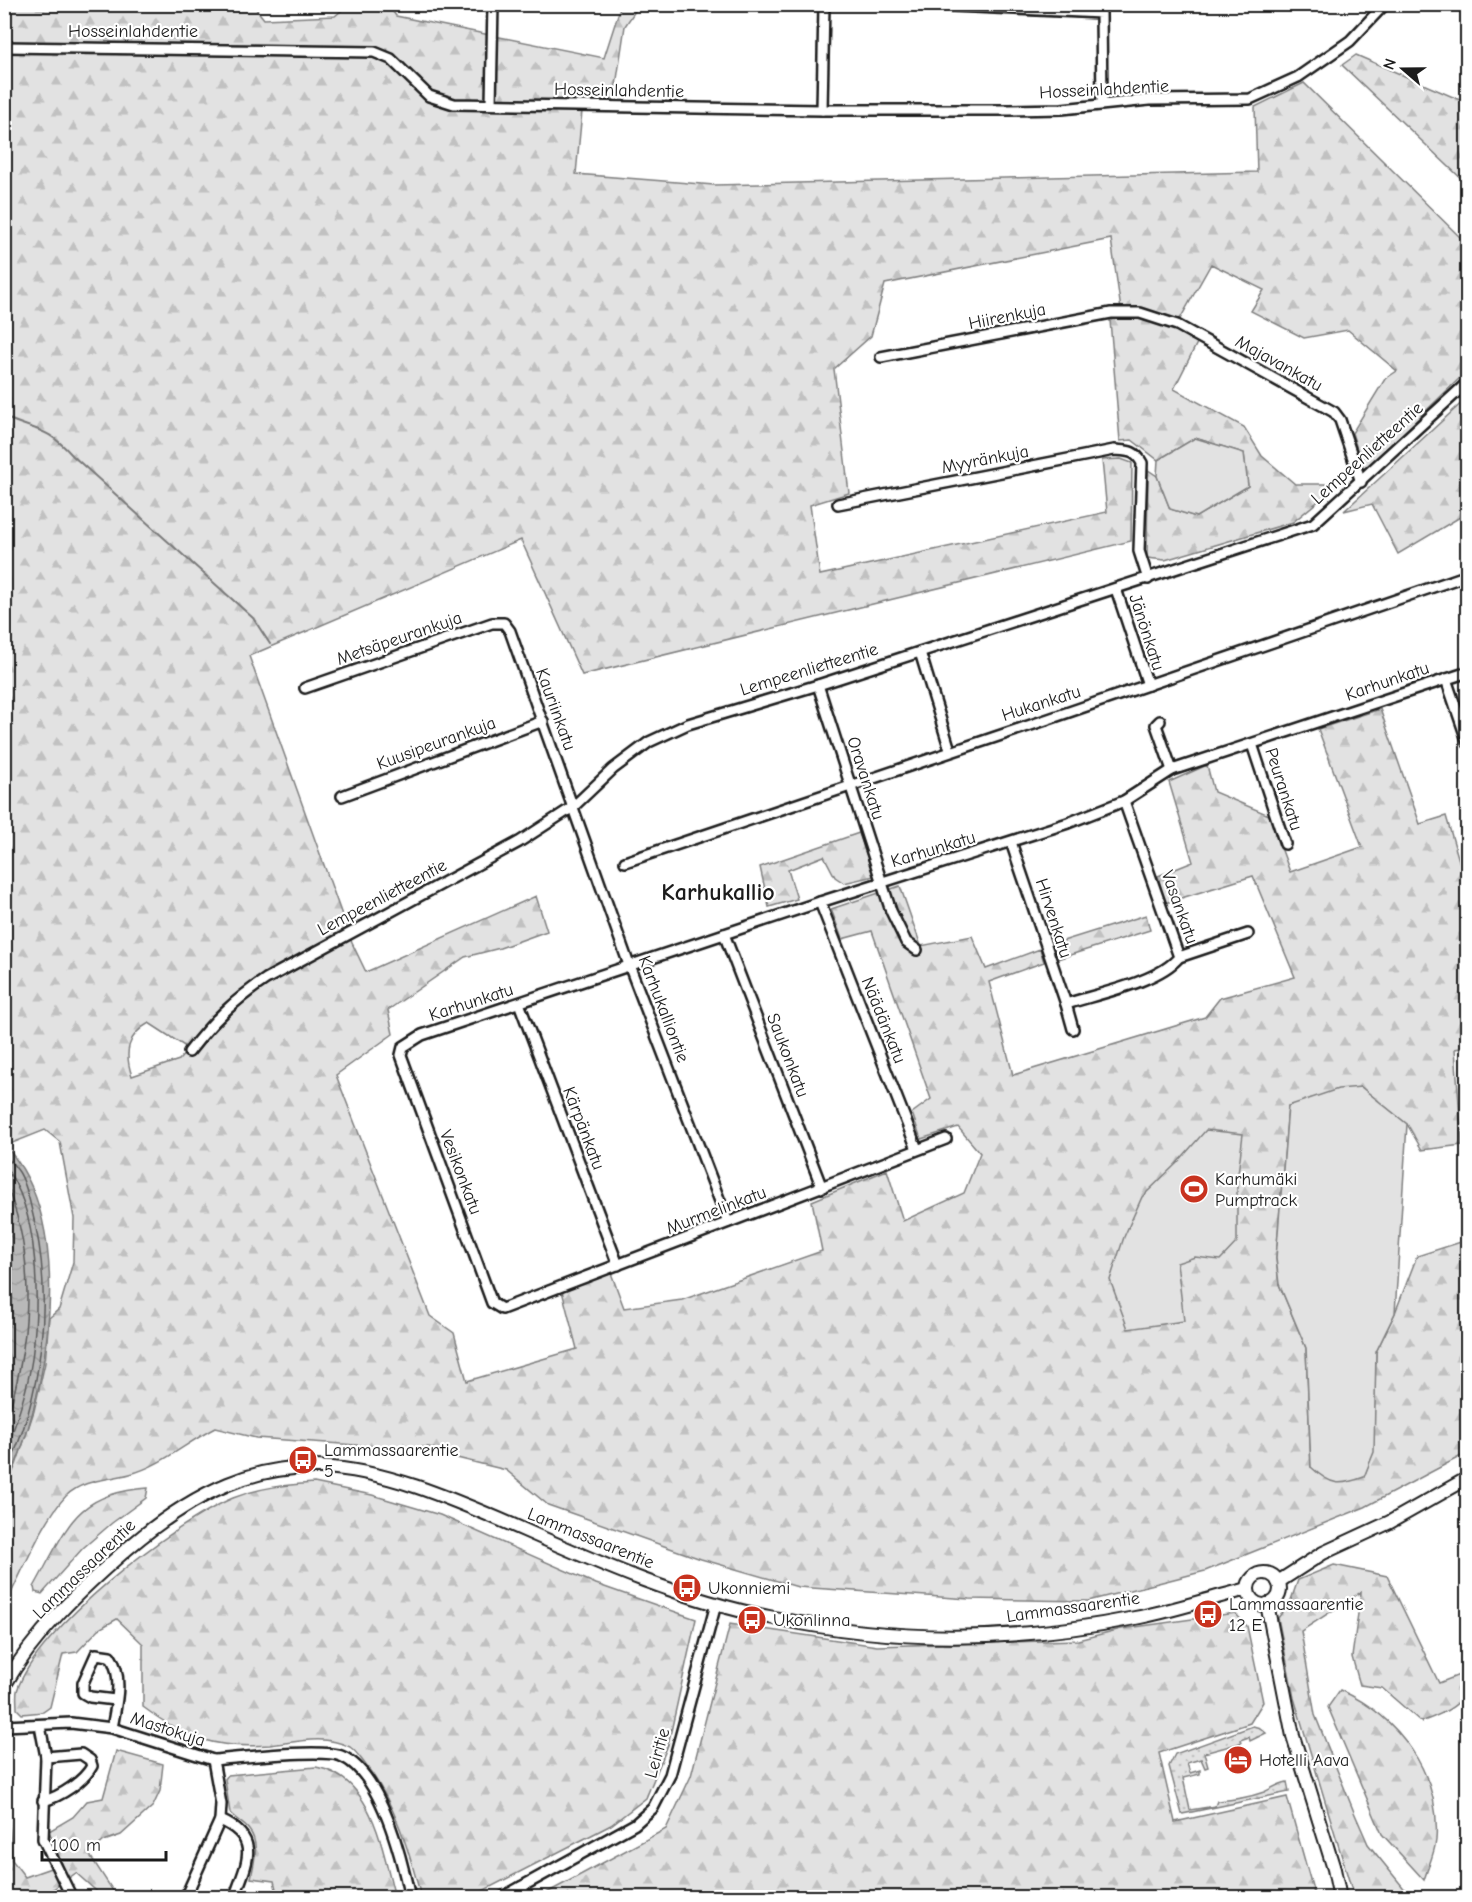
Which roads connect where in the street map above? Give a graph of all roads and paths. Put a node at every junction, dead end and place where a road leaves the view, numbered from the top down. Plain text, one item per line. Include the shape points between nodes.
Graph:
1 (493, 4) edge
2 (824, 4) edge
3 (912, 4) edge
4 (1385, 4) edge
5 (4, 47) edge
6 (1102, 103) junction
7 (491, 105) junction
8 (822, 110) junction
9 (1140, 313) joint
10 (881, 357) dead end
11 (1467, 382) edge
12 (1361, 482) junction
13 (838, 504) dead end
14 (1467, 576) edge
15 (1148, 579) junction
16 (1116, 589) junction
17 (504, 623) joint
18 (920, 652) junction
19 (1467, 672) edge
20 (1446, 679) junction
21 (818, 685) junction
22 (1148, 686) junction
23 (305, 688) dead end
24 (543, 721) junction
25 (1160, 721) dead end
26 (1467, 743) edge
27 (1252, 744) junction
28 (950, 750) junction
29 (1172, 770) junction
30 (851, 785) junction
31 (342, 796) dead end
32 (1124, 801) junction
33 (573, 807) junction
34 (1011, 842) junction
35 (1285, 844) dead end
36 (625, 862) dead end
37 (882, 882) junction
38 (820, 902) junction
39 (724, 934) junction
40 (1248, 934) dead end
41 (917, 950) dead end
42 (1179, 957) junction
43 (629, 965) junction
44 (519, 1003) junction
45 (1066, 1004) junction
46 (1073, 1029) dead end
47 (403, 1047) joint
48 (189, 1052) dead end
49 (946, 1139) dead end
50 (917, 1149) junction
51 (822, 1188) junction
52 (728, 1222) junction
53 (618, 1264) junction
54 (497, 1307) joint
55 (1467, 1478) edge
56 (1278, 1582) junction
57 (1248, 1589) junction
58 (716, 1604) junction
59 (1268, 1604) junction
60 (4, 1686) edge
61 (115, 1700) junction
62 (4, 1726) edge
63 (40, 1726) junction
64 (112, 1728) junction
65 (46, 1756) junction
66 (213, 1760) junction
67 (43, 1800) junction
68 (220, 1820) junction
69 (521, 1887) junction
70 (72, 1898) edge
71 (185, 1898) edge
72 (234, 1898) edge
73 (411, 1898) edge
74 (501, 1898) edge
75 (527, 1898) edge
76 (1340, 1898) edge

1 - 7 street
2 - 8 street
3 - 6 street via 1101,13
4 - 6 street, Hosseinlahdentie via 1350,41 1298,77 1251,99
5 - 7 street, Hosseinlahdentie via 374,52 391,59 429,96 454,104
6 - 8 street, Hosseinlahdentie via 1062,109
7 - 8 street, Hosseinlahdentie
9 - 10 street, Hiirenkuja via 1112,313
9 - 12 street, Majavankatu via 1177,325 1334,412
11 - 12 street, Lempeenlietteentie
12 - 15 street, Lempeenlietteentie via 1313,524
13 - 15 street, Myyränkuja via 1114,450 1130,451 1137,454 1142,464 1139,551
14 - 22 street, Hukankatu
15 - 16 street, Lempeenlietteentie
16 - 18 street, Lempeenlietteentie
16 - 22 street, Jänönkatu
17 - 23 street, Metsäpeurankuja via 492,623
17 - 24 street, Kauriinkatu
18 - 21 street, Lempeenlietteentie
18 - 28 street
19 - 20 street, Karhunkatu
20 - 26 street
20 - 27 street, Karhunkatu
21 - 30 street, Oravankatu
21 - 33 street, Lempeenlietteentie via 688,724 649,741
22 - 28 street, Hukankatu
24 - 31 street, Kuusipeurankuja
24 - 33 street, Kauriinkatu
25 - 29 street via 1156,725
27 - 29 street, Karhunkatu
27 - 35 street, Peurankatu
28 - 30 street, Hukankatu
29 - 32 street, Karhunkatu
30 - 36 street, Hukankatu
30 - 37 street, Oravankatu
32 - 34 street, Karhunkatu
32 - 42 street, Vasankatu
33 - 43 street, Karhukalliontie
33 - 48 street, Lempeenlietteentie via 519,842 239,996
34 - 37 street, Karhunkatu
34 - 45 street, Hirvenkatu
37 - 38 street, Karhunkatu
37 - 41 street, Oravankatu via 898,928 906,942
38 - 39 street, Karhunkatu
38 - 50 street, Näädänkatu
39 - 43 street, Karhunkatu
39 - 51 street, Saukonkatu
40 - 42 street, Vasankatu
42 - 45 street via 1155,975
43 - 44 street, Karhunkatu
43 - 52 street, Karhukalliontie
44 - 47 street, Karhunkatu via 422,1035
44 - 53 street, Kärpänkatu
45 - 46 street, Hirvenkatu
47 - 54 street, Vesikonkatu via 405,1068 492,1303
49 - 50 street, Murmelinkatu
50 - 51 street, Murmelinkatu
51 - 52 street, Murmelinkatu
52 - 53 street, Murmelinkatu
53 - 54 street, Murmelinkatu via 508,1308
55 - 56 street via 1390,1522 1323,1553
56 - 57 street via 1270,1574 1258,1574 1252,1577
56 - 59 street via 1278,1596
57 - 58 street, Lammassaarentie via 1137,1618 1010,1636 898,1637 823,1627
57 - 59 street via 1252,1599
58 - 60 street, Lammassaarentie via 595,1561 405,1481 347,1468 285,1468 213,1490 143,1536 48,1626
58 - 69 street, Leiritie via 670,1775 653,1808 635,1824
59 - 76 street via 1293,1736
61 - 61 street via 117,1665 110,1656 96,1654 83,1683 83,1693
61 - 64 street
62 - 63 street, Mastokuja
63 - 64 street, Mastokuja via 71,1723
63 - 65 street
64 - 66 street, Mastokuja
65 - 67 street
65 - 67 street via 81,1754 92,1766 61,1793
66 - 68 street, Mastokuja
66 - 73 street via 320,1753 350,1761 377,1797 394,1830
67 - 70 street via 43,1839
68 - 71 street, Mastokuja
68 - 72 street via 238,1829 248,1842 248,1856
69 - 74 street, Leiritie
69 - 75 street

